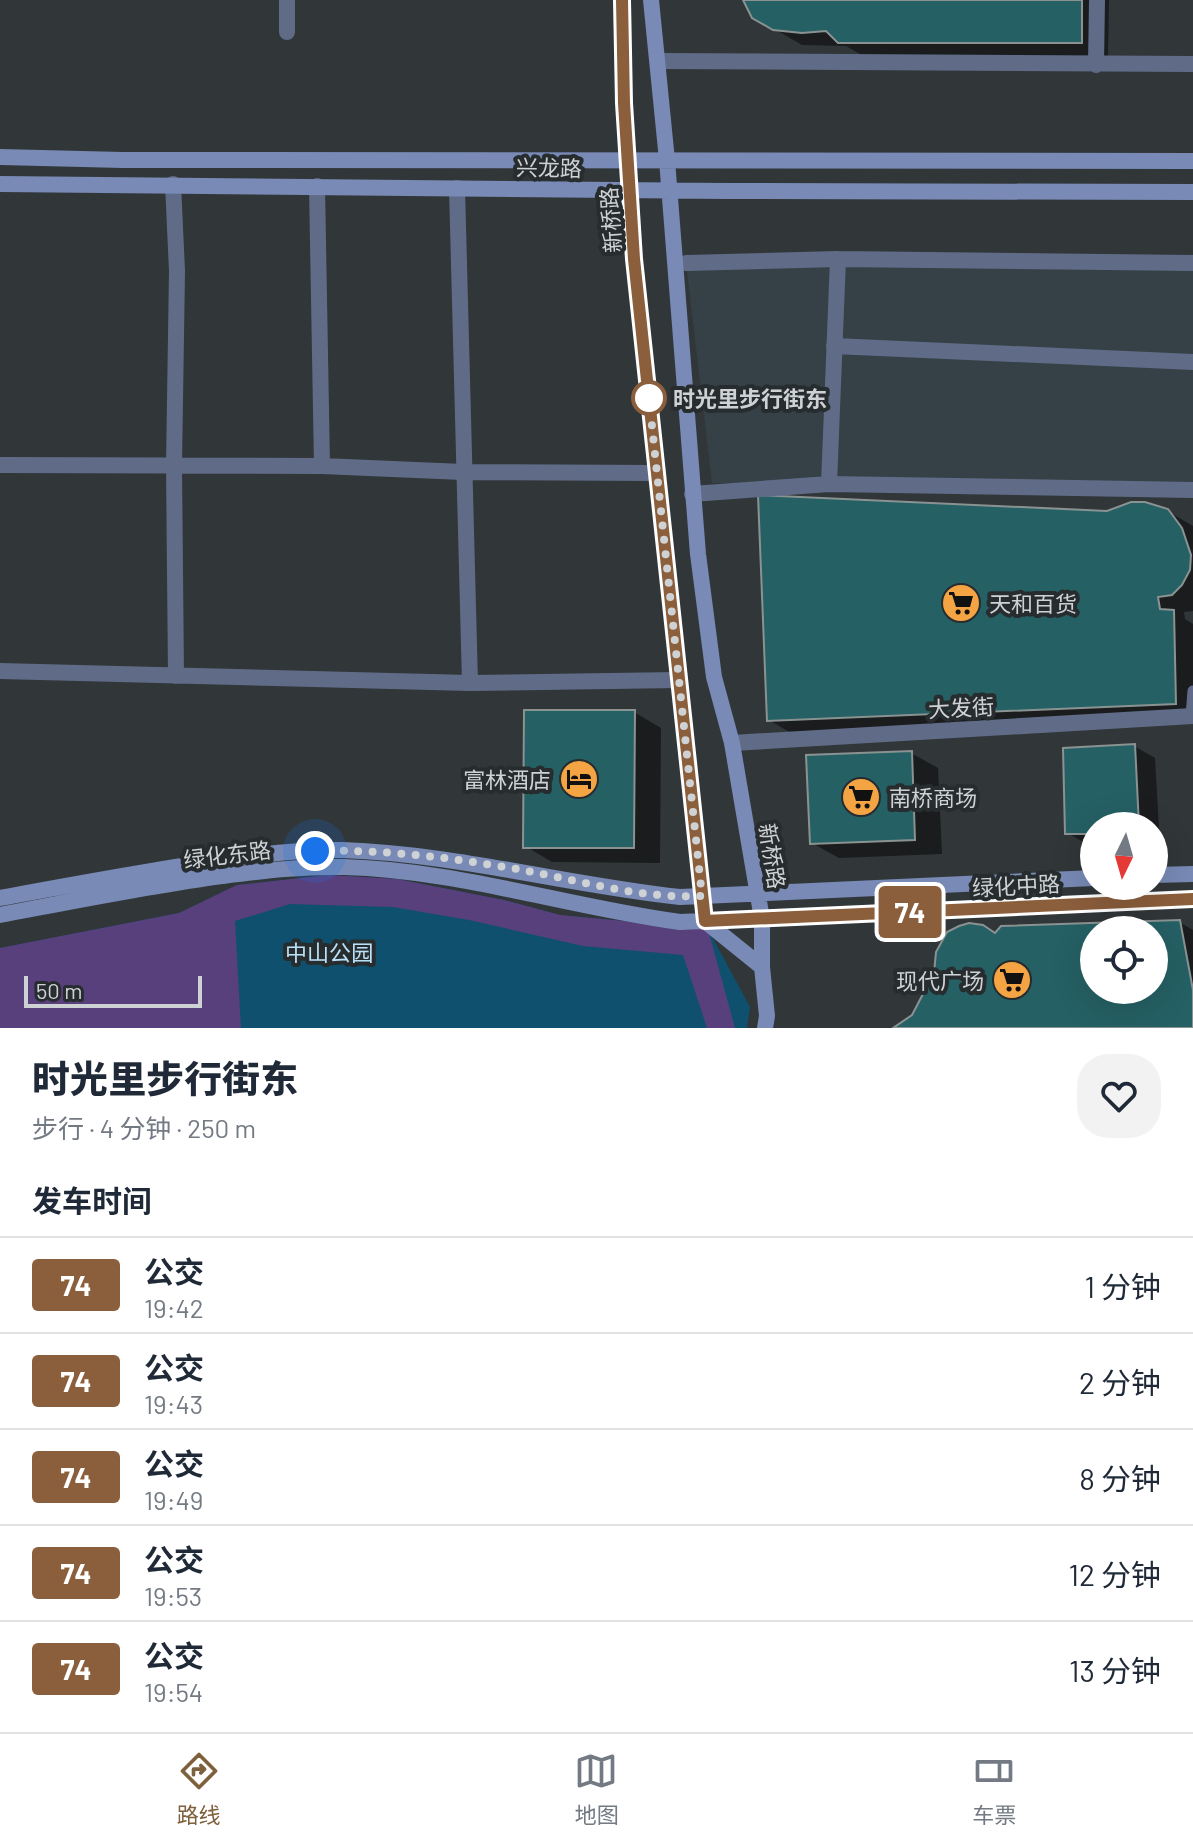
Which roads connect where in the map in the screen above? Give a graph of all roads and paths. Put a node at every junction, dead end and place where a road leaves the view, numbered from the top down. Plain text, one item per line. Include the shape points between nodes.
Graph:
1 (287, 0) edge
2 (622, 0) edge
3 (651, 0) edge
4 (1097, 0) edge
5 (287, 32) dead end
6 (658, 61) junction
7 (1193, 64) edge
8 (1096, 65) junction
9 (0, 157) edge
10 (628, 160) junction
11 (667, 160) junction
12 (1193, 161) edge
13 (0, 184) edge
14 (173, 184) junction
15 (317, 186) junction
16 (457, 188) junction
17 (630, 190) junction
18 (670, 191) junction
19 (1193, 192) edge
20 (838, 259) junction
21 (686, 263) dead end
22 (1193, 263) edge
23 (834, 346) junction
24 (1193, 362) edge
25 (0, 465) edge
26 (174, 465) junction
27 (322, 466) junction
28 (463, 472) junction
29 (656, 473) junction
30 (829, 484) junction
31 (1193, 490) edge
32 (692, 494) junction
33 (0, 671) edge
34 (176, 676) junction
35 (678, 680) junction
36 (470, 683) junction
37 (1193, 691) edge
38 (1192, 716) edge
39 (732, 743) junction
40 (1193, 874) edge
41 (1168, 875) edge
42 (1080, 879) edge
43 (837, 889) joint
44 (757, 894) junction
45 (702, 896) junction
46 (0, 898) edge
47 (1193, 899) edge
48 (0, 915) edge
49 (842, 916) joint
50 (762, 919) junction
51 (705, 921) junction
52 (762, 967) junction
53 (765, 1028) edge

1 - 5 street
2 - 10 main road, 新桥路
3 - 6 main road, 新桥路
4 - 8 street
6 - 8 street
6 - 11 main road, 新桥路
7 - 8 street
9 - 10 main road, 兴龙路
10 - 11 main road, 兴龙路
10 - 17 main road, 新桥路
11 - 12 main road, 兴龙路
11 - 18 main road, 新桥路
13 - 14 main road, 兴龙路
14 - 15 main road, 兴龙路
14 - 26 street
15 - 16 main road, 兴龙路
15 - 27 street
16 - 17 main road, 兴龙路
16 - 28 street
17 - 18 main road, 兴龙路
17 - 29 main road, 新桥路
18 - 19 main road, 兴龙路
18 - 32 main road, 新桥路
20 - 21 street
20 - 22 street
20 - 23 street
23 - 24 street
23 - 30 street
25 - 26 street
26 - 27 street
26 - 34 street
27 - 28 street
28 - 29 street
28 - 36 street
29 - 35 main road, 新桥路
30 - 31 street
30 - 32 street
32 - 39 main road, 新桥路 via 714,677
33 - 34 street
34 - 36 street
35 - 36 street
35 - 45 main road, 新桥路
37 - 38 lane
38 - 39 street, 大发街
39 - 44 main road, 新桥路
40 - 41 main road
42 - 43 main road, 绿化中路
43 - 44 main road, 绿化东路
44 - 45 main road, 绿化东路
44 - 50 main road, 新桥路
45 - 46 main road, 绿化东路 via 636,892 528,871 343,850 171,867
45 - 51 main road, 新桥路
47 - 49 main road, 绿化中路
48 - 51 main road, 绿化东路 via 157,885 281,869 344,867 430,874 634,916
49 - 50 main road, 绿化东路
50 - 51 main road, 绿化东路
50 - 52 main road, 新桥路
51 - 52 main road
52 - 53 main road, 新桥路

